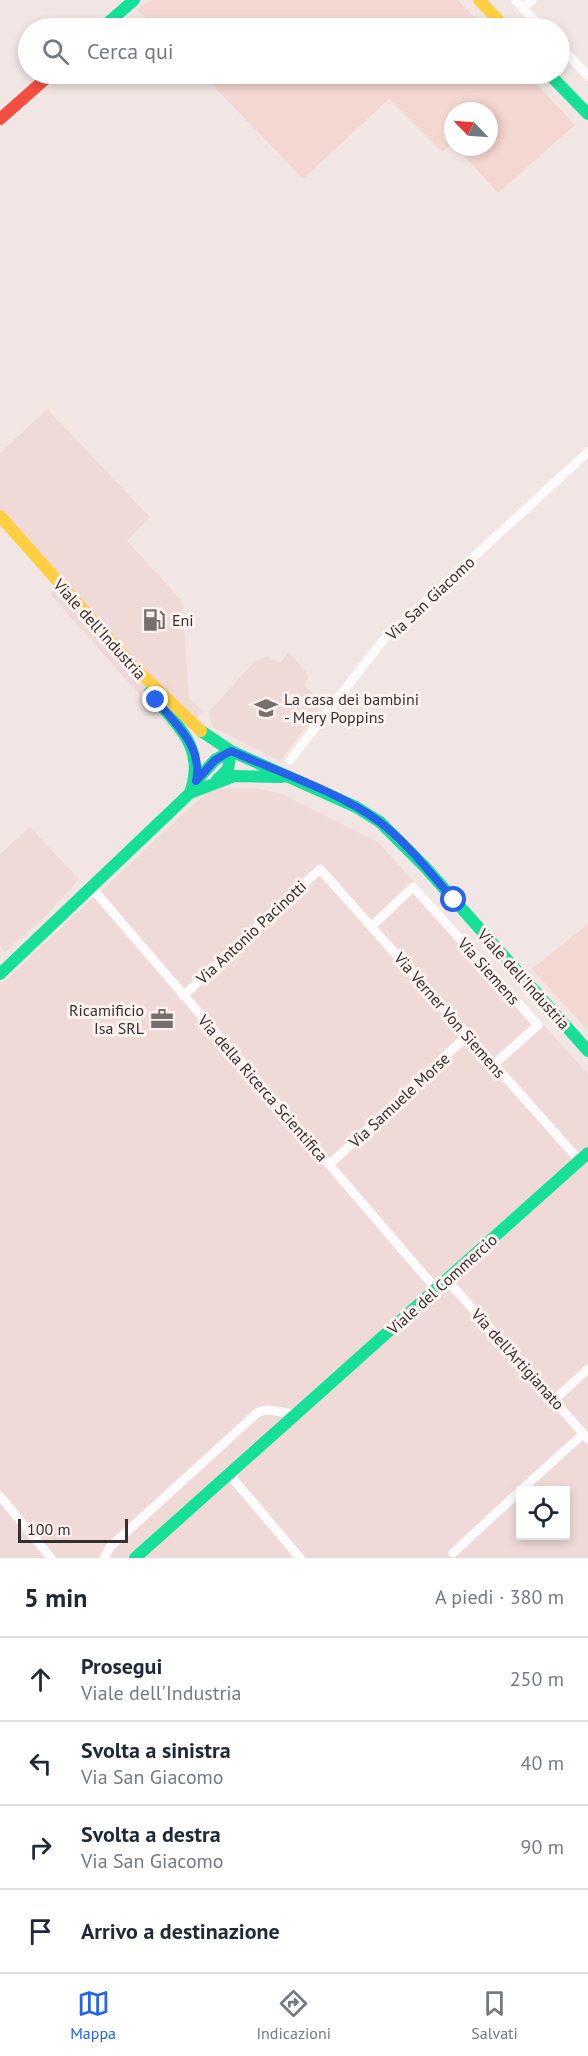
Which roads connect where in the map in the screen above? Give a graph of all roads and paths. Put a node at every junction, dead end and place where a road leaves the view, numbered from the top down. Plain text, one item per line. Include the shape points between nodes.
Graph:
1 (134, 0) edge
2 (479, 0) edge
3 (490, 0) edge
4 (515, 0) edge
5 (532, 0) edge
6 (523, 8) junction
7 (113, 18) edge
8 (496, 18) edge
9 (507, 18) edge
10 (532, 18) edge
11 (570, 57) edge
12 (588, 76) edge
13 (40, 84) edge
14 (559, 84) edge
15 (570, 84) edge
16 (588, 103) edge
17 (588, 114) edge
18 (0, 119) edge
19 (588, 452) edge
20 (0, 516) edge
21 (133, 666) junction
22 (231, 751) junction
23 (290, 760) dead end
24 (291, 778) junction
25 (196, 781) junction
26 (216, 781) junction
27 (190, 793) junction
28 (320, 869) joint
29 (91, 887) junction
30 (372, 926) junction
31 (0, 974) edge
32 (183, 996) junction
33 (469, 1034) junction
34 (588, 1051) edge
35 (493, 1065) junction
36 (586, 1155) edge
37 (329, 1165) junction
38 (447, 1280) junction
39 (436, 1289) junction
40 (588, 1370) edge
41 (555, 1399) junction
42 (295, 1414) junction
43 (586, 1437) edge
44 (229, 1474) junction
45 (527, 1486) edge
46 (0, 1496) edge
47 (516, 1496) edge
48 (453, 1553) dead end
49 (51, 1558) edge
50 (104, 1558) edge
51 (135, 1558) edge
52 (300, 1558) edge

1 - 7 street
2 - 8 street
3 - 9 street
4 - 6 street
5 - 6 street
6 - 10 street
11 - 12 street
13 - 18 street
14 - 17 street
15 - 16 street
19 - 23 street, Via San Giacomo via 384,639
20 - 21 street, Viale dell'Industria
21 - 22 street, Viale dell'Industria via 184,716
21 - 25 street via 194,749 198,762
22 - 24 street, Viale dell'Industria
22 - 25 street via 215,760
22 - 26 street via 228,769
24 - 26 street via 235,776
24 - 34 street, Viale dell'Industria via 380,822 425,867
25 - 27 street
26 - 27 street
27 - 29 street
28 - 30 street, Via Verner Von Siemens
28 - 32 street, Via Antonio Pacinotti
29 - 31 street
29 - 32 street, Via della Ricerca Scientifica
30 - 33 street, Via Verner Von Siemens
30 - 35 street, Via Siemens via 413,888 538,1025
32 - 37 street, Via della Ricerca Scientifica
33 - 35 street, Via Verner Von Siemens
33 - 37 street, Via Samuele Morse
35 - 36 street, Via Verner Von Siemens
36 - 38 street, Viale del Commercio
37 - 39 street, Via della Ricerca Scientifica
38 - 39 street, Viale del Commercio
38 - 41 street, Via dell'Artigianato
39 - 42 street, Viale del Commercio
40 - 41 street
41 - 43 street, Via dell'Artigianato
42 - 44 street, Viale del Commercio
42 - 50 street via 258,1412 110,1547
43 - 45 street
44 - 51 street, Viale del Commercio
44 - 52 street
46 - 49 street
47 - 48 street

